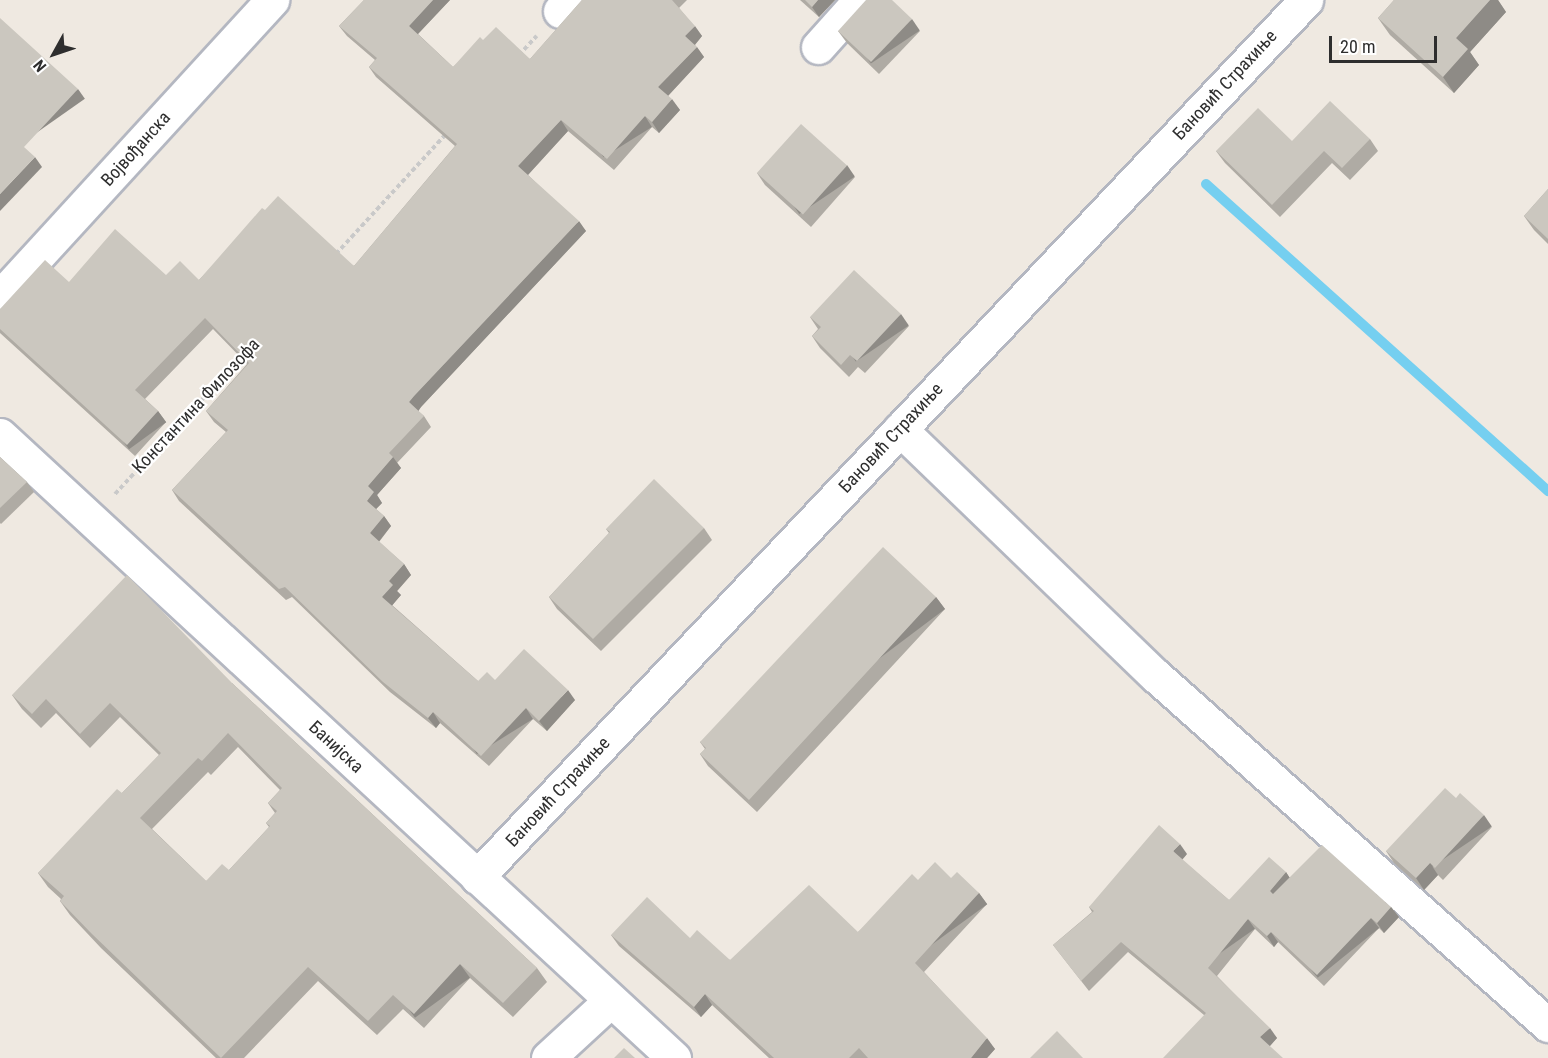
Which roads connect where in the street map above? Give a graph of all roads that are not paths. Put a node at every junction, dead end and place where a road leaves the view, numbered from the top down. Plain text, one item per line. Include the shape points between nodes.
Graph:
1 (272, 0) edge
2 (860, 0) edge
3 (1306, 0) edge
4 (818, 47) dead end
5 (0, 297) edge
6 (900, 429) junction
7 (0, 435) edge
8 (477, 877) junction
9 (610, 1001) junction
10 (1548, 1025) edge
11 (548, 1058) edge
12 (674, 1058) edge

1 - 5 street, Војвођанска
2 - 4 street
3 - 6 street, Бановић Страхиње
6 - 8 street, Бановић Страхиње
6 - 10 street via 1156,676
7 - 8 street, Банијска
8 - 9 street, Банијска
9 - 11 street
9 - 12 street, Банијска

